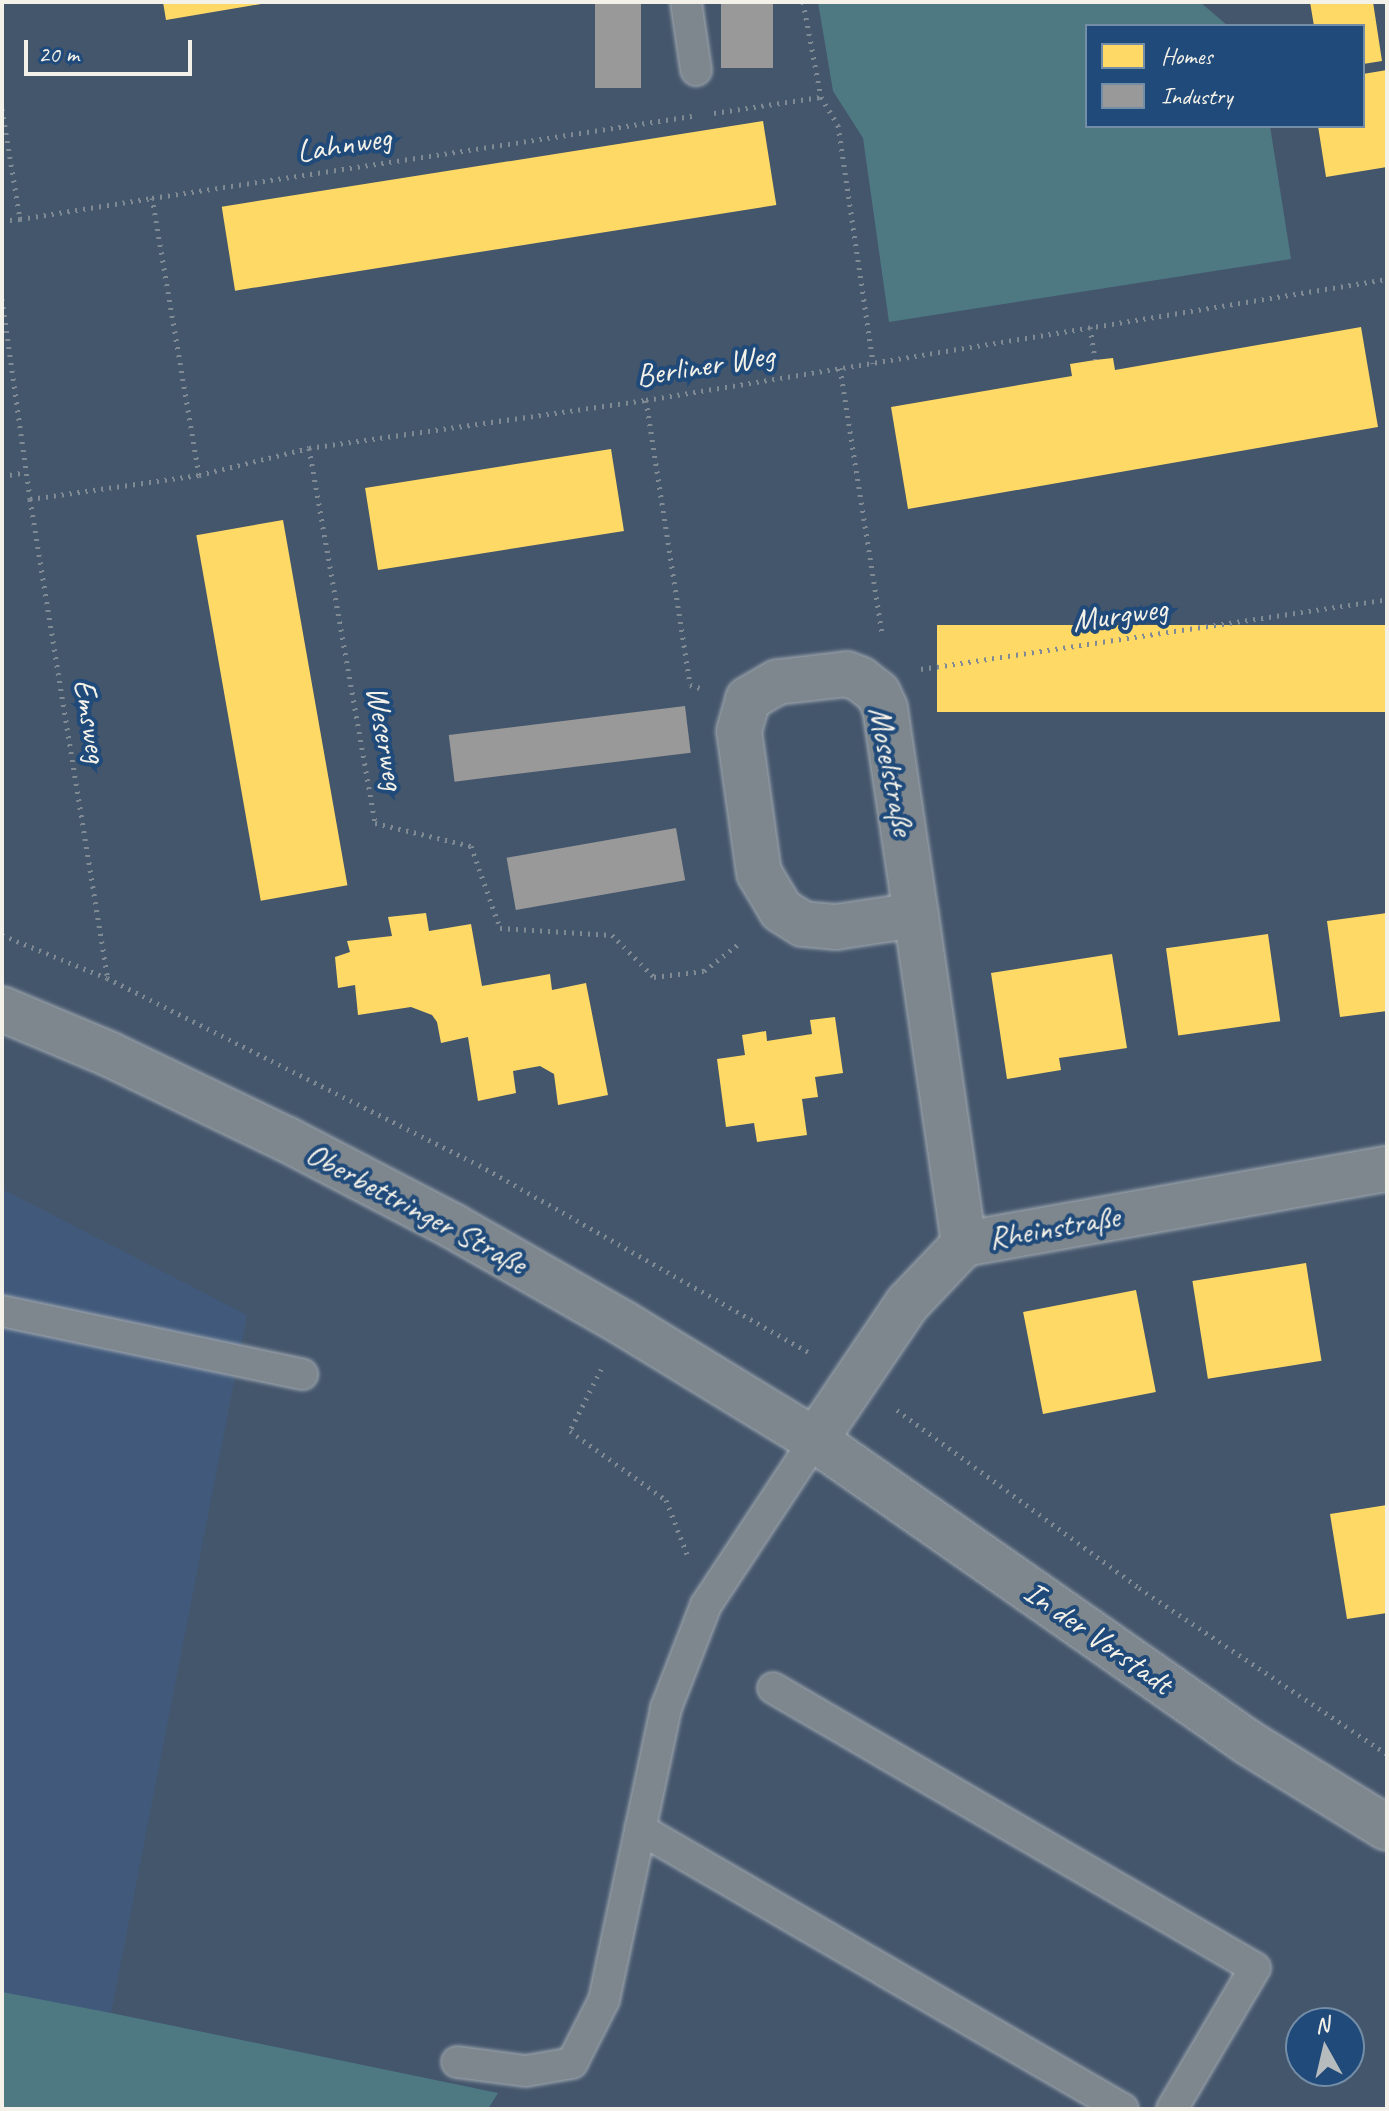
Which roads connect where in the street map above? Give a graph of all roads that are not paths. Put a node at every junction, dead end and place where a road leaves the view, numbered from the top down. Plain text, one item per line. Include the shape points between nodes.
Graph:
1 (686, 2) edge
2 (696, 70) dead end
3 (916, 915) junction
4 (2, 1009) edge
5 (1387, 1169) edge
6 (964, 1244) junction
7 (2, 1311) edge
8 (302, 1374) dead end
9 (815, 1440) junction
10 (773, 1688) dead end
11 (1387, 1828) edge
12 (640, 1829) junction
13 (457, 2062) dead end
14 (1123, 2109) edge
15 (1172, 2109) edge

1 - 2 lane
3 - 3 street, Moselstraße via 885,708 874,676 778,682 748,699 739,731 759,873 781,910 803,924 836,927
3 - 6 street, Moselstraße
4 - 9 street, Oberbettringer Straße via 286,1139 453,1226
5 - 6 street, Rheinstraße
6 - 9 street, Rheinstraße via 907,1304
7 - 8 lane
9 - 11 street, In der Vorstadt via 1249,1743
9 - 12 lane via 706,1605 666,1708
10 - 15 lane via 1255,1968
12 - 13 lane via 604,2000 572,2063 526,2071
12 - 14 lane

